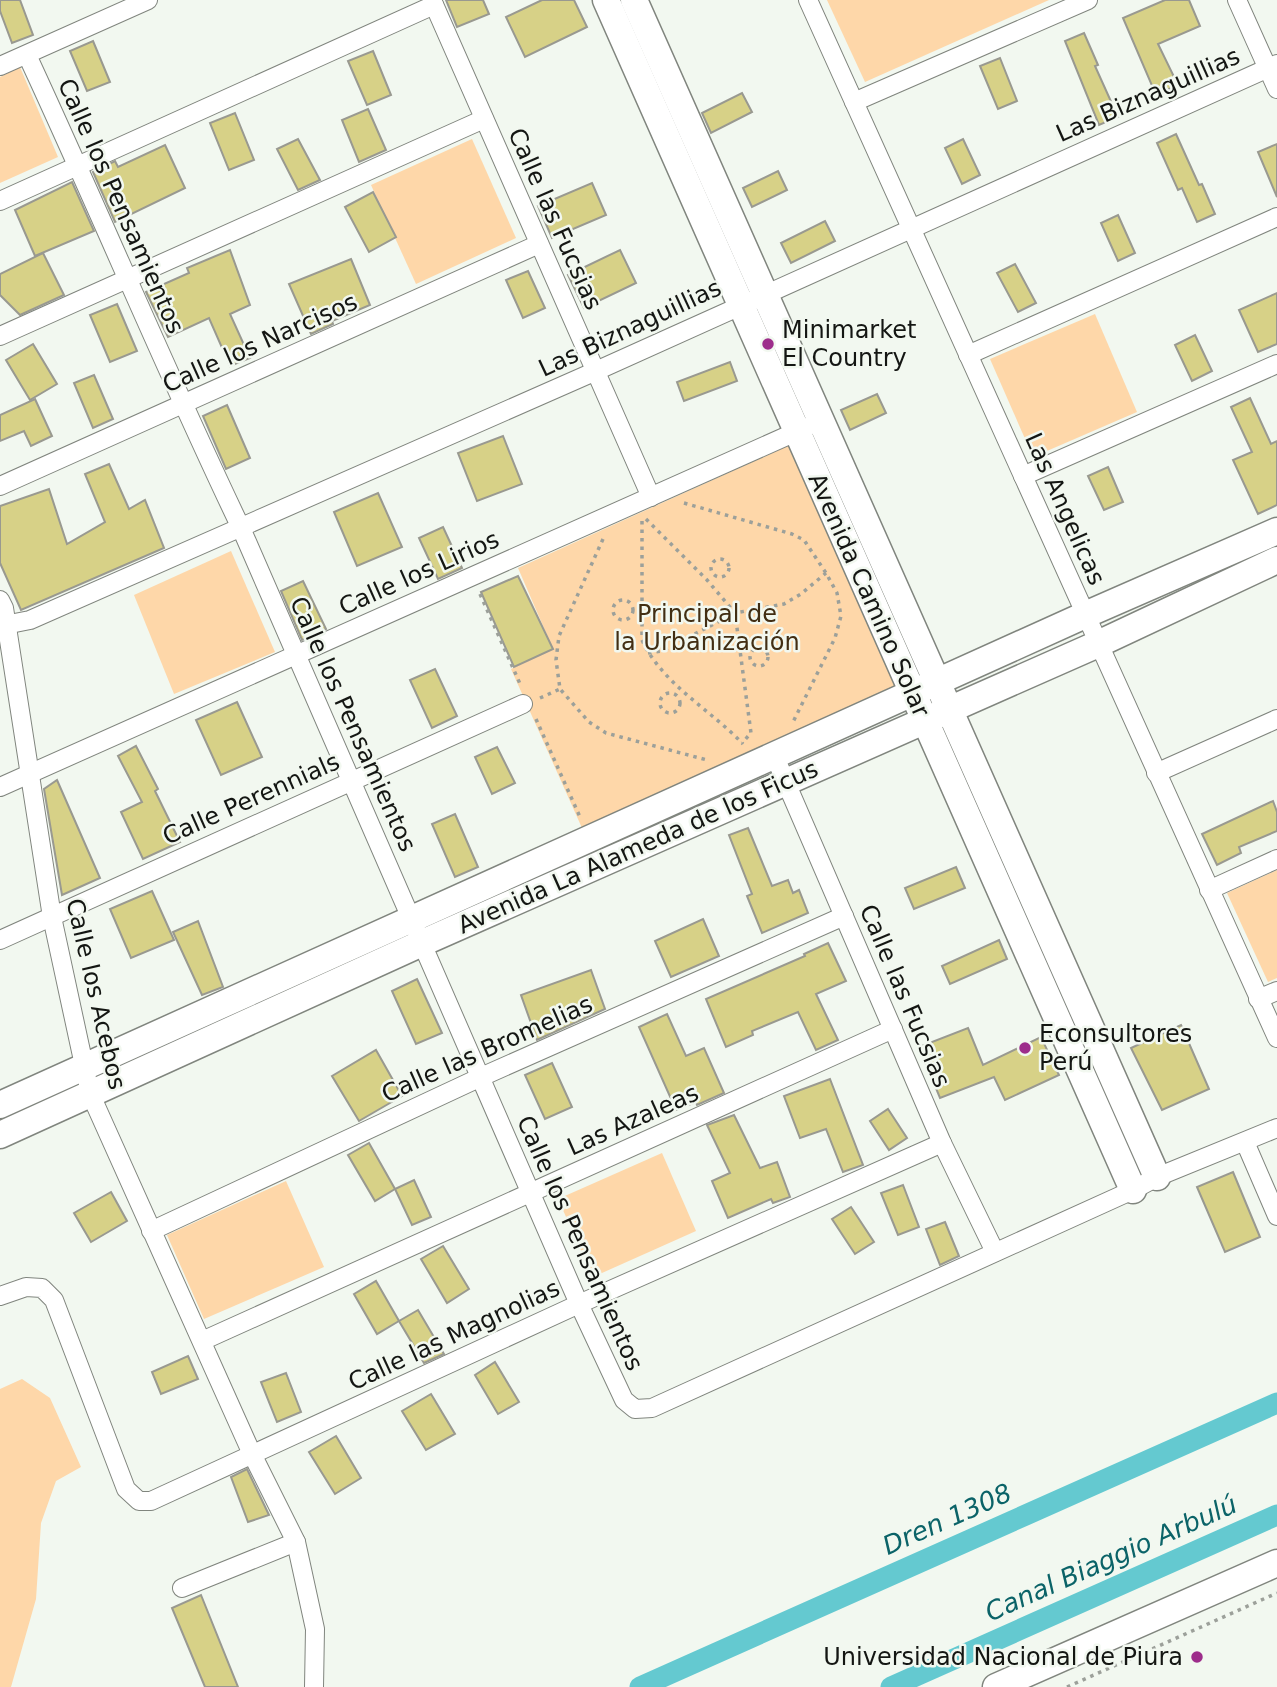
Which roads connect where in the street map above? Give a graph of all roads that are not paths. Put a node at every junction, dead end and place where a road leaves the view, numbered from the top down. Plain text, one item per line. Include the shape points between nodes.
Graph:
1 (148, 0) edge
2 (606, 0) edge
3 (634, 0) edge
4 (808, 0) edge
5 (1088, 0) edge
6 (1237, 0) edge
7 (433, 2) edge
8 (27, 55) junction
9 (0, 66) edge
10 (1272, 66) edge
11 (1277, 89) edge
12 (854, 102) junction
13 (484, 119) junction
14 (79, 166) junction
15 (0, 201) edge
16 (1277, 217) edge
17 (911, 228) junction
18 (539, 244) junction
19 (128, 277) junction
20 (752, 299) junction
21 (0, 336) edge
22 (968, 355) junction
23 (1277, 364) edge
24 (596, 371) junction
25 (181, 405) junction
26 (809, 427) junction
27 (1023, 476) junction
28 (0, 486) edge
29 (651, 497) junction
30 (241, 528) junction
31 (1277, 531) edge
32 (1277, 560) edge
33 (0, 600) edge
34 (1085, 615) junction
35 (3, 625) edge
36 (1098, 644) junction
37 (296, 655) junction
38 (937, 682) junction
39 (913, 693) junction
40 (531, 701) road end
41 (949, 709) junction
42 (1277, 719) edge
43 (925, 720) junction
44 (775, 757) junction
45 (1156, 773) junction
46 (28, 774) junction
47 (351, 781) junction
48 (786, 782) junction
49 (0, 787) edge
50 (1277, 859) edge
51 (1209, 890) junction
52 (844, 916) junction
53 (52, 917) junction
54 (417, 931) junction
55 (0, 940) edge
56 (1277, 991) edge
57 (1258, 999) junction
58 (892, 1028) junction
59 (1277, 1038) edge
60 (84, 1068) junction
61 (481, 1077) junction
62 (90, 1093) junction
63 (0, 1105) edge
64 (1277, 1128) edge
65 (0, 1135) edge
66 (1245, 1142) junction
67 (942, 1143) junction
68 (1157, 1177) junction
69 (1133, 1190) junction
70 (531, 1193) junction
71 (1277, 1216) edge
72 (151, 1231) junction
73 (996, 1252) junction
74 (0, 1296) edge
75 (579, 1304) junction
76 (202, 1341) junction
77 (252, 1454) junction
78 (296, 1542) junction
79 (1277, 1563) edge
80 (182, 1588) dead end
81 (314, 1687) edge
82 (996, 1687) edge

1 - 8 street
2 - 20 street, Avenida Camino Solar
3 - 20 street, Avenida Camino Solar
4 - 12 street, Las Angelicas
5 - 12 street
6 - 10 street
7 - 13 street, Calle las Fucsias
7 - 14 street
8 - 9 street
8 - 14 street, Calle los Pensamientos
10 - 11 street
10 - 17 street, Las Biznaguillias
12 - 17 street, Las Angelicas
13 - 18 street, Calle las Fucsias
13 - 19 street
14 - 15 street
14 - 19 street, Calle los Pensamientos
16 - 22 street
17 - 20 street, Las Biznaguillias
17 - 22 street, Las Angelicas
18 - 24 street, Calle las Fucsias
18 - 25 street, Calle los Narcisos
19 - 21 street
19 - 25 street, Calle los Pensamientos
20 - 24 street, Las Biznaguillias
20 - 26 street, Avenida Camino Solar
22 - 27 street, Las Angelicas
23 - 27 street
24 - 29 street, Calle las Fucsias
24 - 30 street, Las Biznaguillias
25 - 28 street, Calle los Narcisos
25 - 30 street, Calle los Pensamientos
26 - 29 street, Calle los Lirios
26 - 38 street, Avenida Camino Solar
26 - 39 street, Avenida Camino Solar
27 - 34 street, Las Angelicas
29 - 37 street, Calle los Lirios
30 - 35 street, Las Biznaguillias via 30,620
30 - 37 street, Calle los Pensamientos
31 - 34 street, Avenida La Alameda de los Ficus
32 - 36 street, Avenida La Alameda de los Ficus
33 - 35 street, Calle los Acebos
34 - 36 street, Las Angelicas
34 - 38 street, Avenida La Alameda de los Ficus
35 - 46 street, Calle los Acebos
36 - 41 street, Avenida La Alameda de los Ficus
36 - 45 street, Las Angelicas
37 - 46 street, Calle los Lirios
37 - 47 street, Calle los Pensamientos
38 - 39 street, Avenida La Alameda de los Ficus
38 - 41 street, Avenida Camino Solar
39 - 43 street, Avenida Camino Solar
39 - 44 street, Avenida La Alameda de los Ficus
40 - 47 street, Calle Perennials
41 - 43 street, Avenida La Alameda de los Ficus
41 - 68 street, Avenida Camino Solar
42 - 45 street
43 - 48 street, Avenida La Alameda de los Ficus
43 - 69 street, Avenida Camino Solar
44 - 48 street, Calle las Fucsias
44 - 54 street, Avenida La Alameda de los Ficus
45 - 51 street, Las Angelicas
46 - 49 street, Calle los Lirios
46 - 53 street, Calle los Acebos
47 - 53 street, Calle Perennials
47 - 54 street, Calle los Pensamientos
48 - 52 street, Calle las Fucsias
48 - 54 street, Avenida La Alameda de los Ficus
50 - 51 street
51 - 57 street, Las Angelicas
52 - 58 street, Calle las Fucsias
52 - 61 street, Calle las Bromelias
53 - 55 street, Calle Perennials
53 - 60 street, Calle los Acebos
54 - 60 street, Avenida La Alameda de los Ficus
54 - 61 street, Calle los Pensamientos
54 - 62 street, Avenida La Alameda de los Ficus
56 - 57 street
57 - 59 street, Las Angelicas
58 - 67 street, Calle las Fucsias
58 - 70 street, Las Azaleas
60 - 62 street, Calle los Acebos
60 - 63 street, Avenida La Alameda de los Ficus
61 - 70 street, Calle los Pensamientos
61 - 72 street, Calle las Bromelias
62 - 65 street, Avenida La Alameda de los Ficus
62 - 72 street, Calle los Acebos
64 - 66 street
66 - 68 street
66 - 71 street
67 - 73 street, Calle las Fucsias
67 - 75 street, Calle las Magnolias
68 - 69 street
69 - 73 street
70 - 75 street, Calle los Pensamientos
70 - 76 street, Las Azaleas
72 - 76 street, Calle los Acebos
73 - 75 street, Calle los Pensamientos via 652,1408 635,1409 624,1400
74 - 77 street, Calle las Magnolias via 26,1287 42,1288 54,1300 126,1489 139,1501 151,1501
75 - 77 street, Calle las Magnolias
76 - 77 street, Calle los Acebos
77 - 78 street, Calle los Acebos
78 - 80 street
78 - 81 street, Calle los Acebos via 315,1629
79 - 82 street

